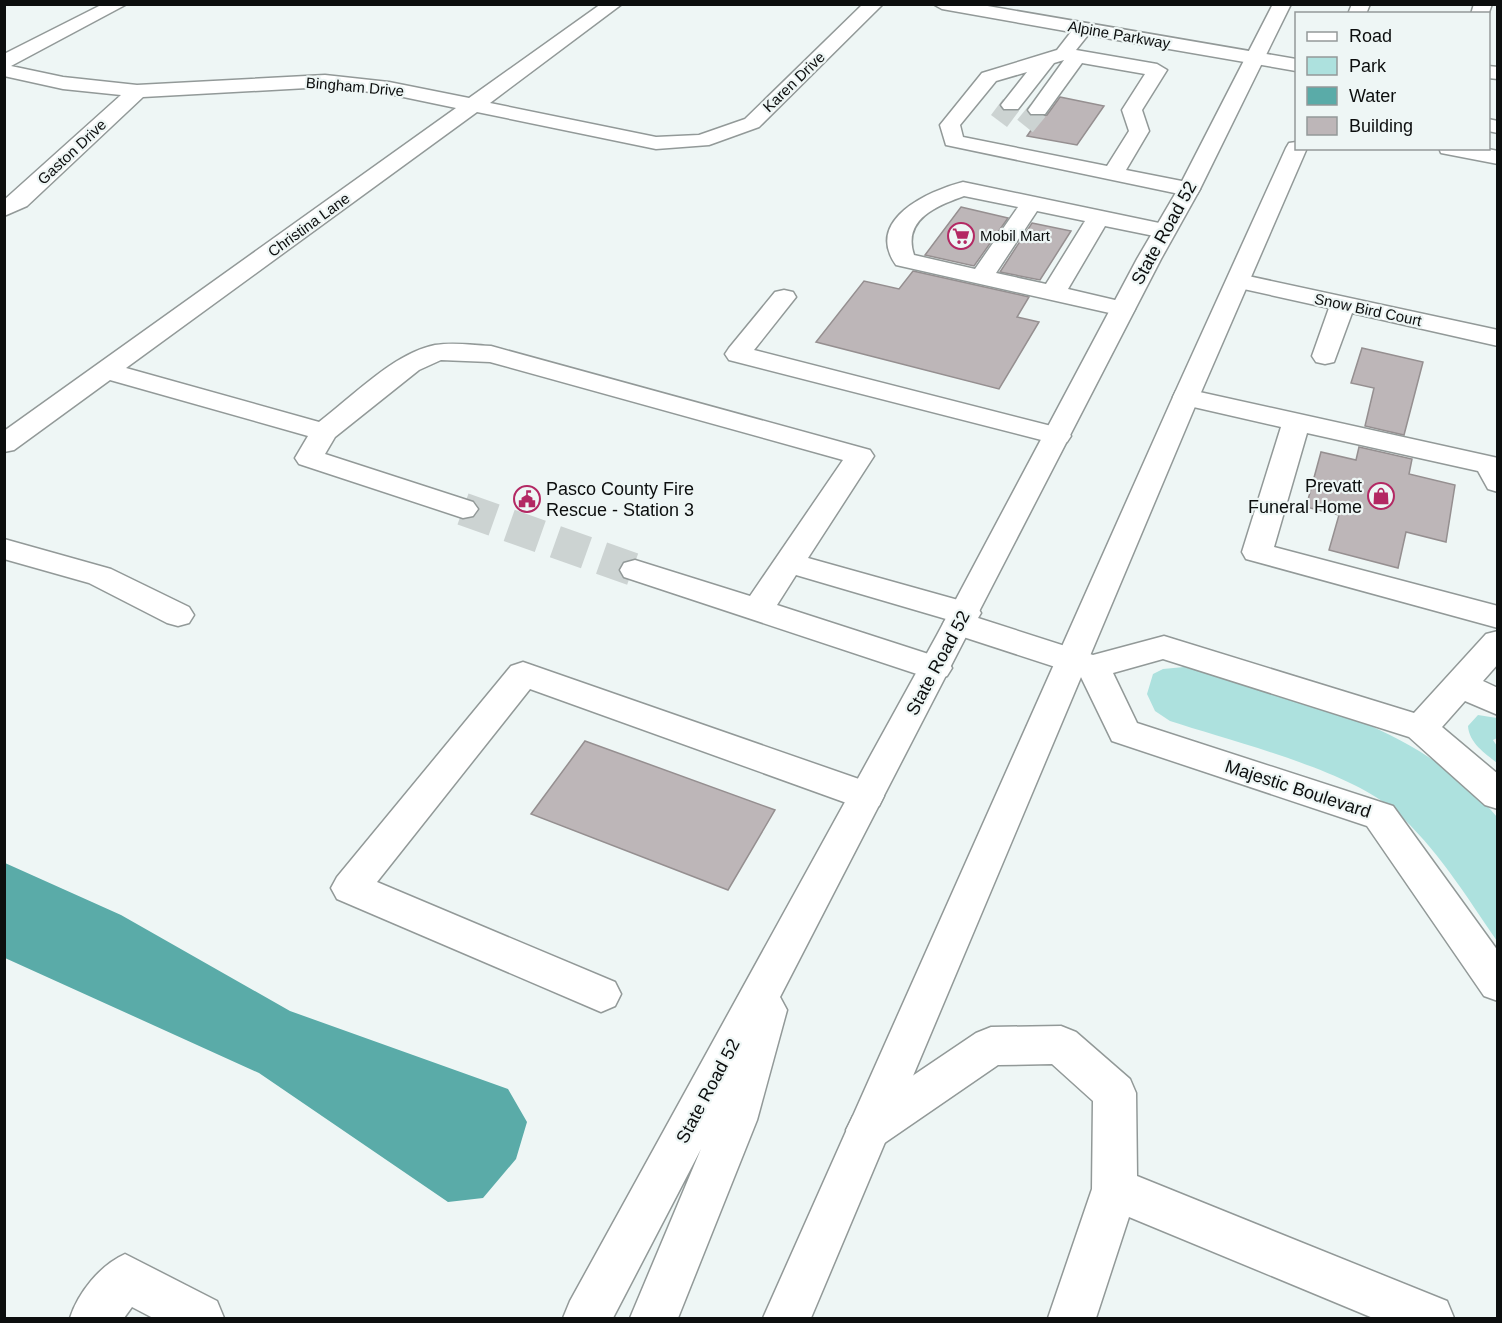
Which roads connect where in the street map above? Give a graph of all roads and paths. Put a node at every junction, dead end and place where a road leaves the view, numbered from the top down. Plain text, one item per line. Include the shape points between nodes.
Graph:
1 (118, 4) edge
2 (613, 4) edge
3 (874, 4) edge
4 (942, 4) edge
5 (1282, 4) edge
6 (1083, 28) junction
7 (1263, 41) junction
8 (1063, 56) junction
9 (4, 62) edge
10 (1295, 63) edge
11 (1018, 68) junction
12 (4, 70) edge
13 (137, 91) junction
14 (476, 105) junction
15 (1018, 106) junction
16 (702, 141) joint
17 (1296, 150) edge
18 (1459, 150) edge
19 (1497, 158) edge
20 (1113, 173) junction
21 (1189, 189) junction
22 (1031, 204) junction
23 (4, 209) edge
24 (1098, 218) junction
25 (1164, 231) junction
26 (981, 277) junction
27 (1239, 281) junction
28 (1053, 293) junction
29 (784, 297) dead end
30 (1343, 304) junction
31 (1123, 309) junction
32 (1497, 338) edge
33 (1325, 356) dead end
34 (108, 371) junction
35 (1186, 397) junction
36 (1296, 422) junction
37 (324, 432) junction
38 (1057, 436) junction
39 (4, 444) edge
40 (1497, 483) edge
41 (463, 508) tunnel mouth
42 (4, 549) edge
43 (787, 562) junction
44 (635, 570) tunnel mouth
45 (758, 610) junction
46 (178, 615) dead end
47 (1497, 617) edge
48 (962, 619) junction
49 (1497, 642) edge
50 (1082, 664) junction
51 (935, 668) junction
52 (1460, 684) junction
53 (1497, 703) edge
54 (1420, 728) junction
55 (1497, 795) edge
56 (866, 796) junction
57 (786, 945) junction
58 (1497, 984) edge
59 (601, 994) dead end
60 (868, 1130) junction
61 (1115, 1189) junction
62 (94, 1318) edge
63 (200, 1318) edge
64 (587, 1318) edge
65 (654, 1318) edge
66 (787, 1318) edge
67 (1072, 1318) edge
68 (1430, 1318) edge

1 - 9 street
2 - 14 street, Christina Lane
3 - 16 street, Karen Drive via 752,123
4 - 6 street, Alpine Parkway
5 - 7 street, State Road 52
6 - 7 street, Alpine Parkway
6 - 8 street
7 - 10 street, Alpine Parkway
7 - 21 street, State Road 52
8 - 11 street
8 - 15 street
8 - 15 street
8 - 20 street via 1157,70 1132,110 1139,131
11 - 15 street
11 - 20 street via 988,139
12 - 13 street, Bingham Drive via 63,83
13 - 14 street, Bingham Drive via 325,81 389,88
13 - 23 street, Gaston Drive via 19,201
14 - 16 street, Bingham Drive via 656,143
14 - 34 street, Christina Lane
17 - 27 street
18 - 19 street
20 - 21 street
21 - 25 street, State Road 52
22 - 24 street
22 - 26 street
22 - 26 street via 963,189 932,200 908,218 898,240 903,260
24 - 25 street
24 - 28 street
25 - 31 street, State Road 52
26 - 28 street
27 - 30 street, Snow Bird Court
27 - 35 street
28 - 31 street
29 - 38 street via 738,354
30 - 32 street, Snow Bird Court
30 - 33 street
31 - 38 street, State Road 52
34 - 37 street
34 - 39 street, Christina Lane
35 - 36 street
35 - 50 street
36 - 40 street via 1489,465
36 - 47 street via 1257,552
37 - 41 street via 309,458
37 - 43 street via 410,363 455,351 491,354 860,456
38 - 48 street, State Road 52
42 - 46 street via 100,576
43 - 45 street
43 - 48 street
44 - 45 street
45 - 51 street
48 - 50 street
48 - 51 street, State Road 52
49 - 52 street
50 - 54 street via 1164,647
50 - 58 street, Majestic Boulevard via 1124,732 1380,816
50 - 60 street
51 - 56 street, State Road 52
52 - 53 street
52 - 54 street
54 - 55 street
56 - 57 street, State Road 52
56 - 59 street via 523,674 350,888
57 - 64 street, State Road 52
57 - 65 street via 735,1120
60 - 61 street via 992,1046 1061,1045 1115,1093
60 - 66 street
61 - 67 street
61 - 68 street
62 - 63 street via 125,1278

